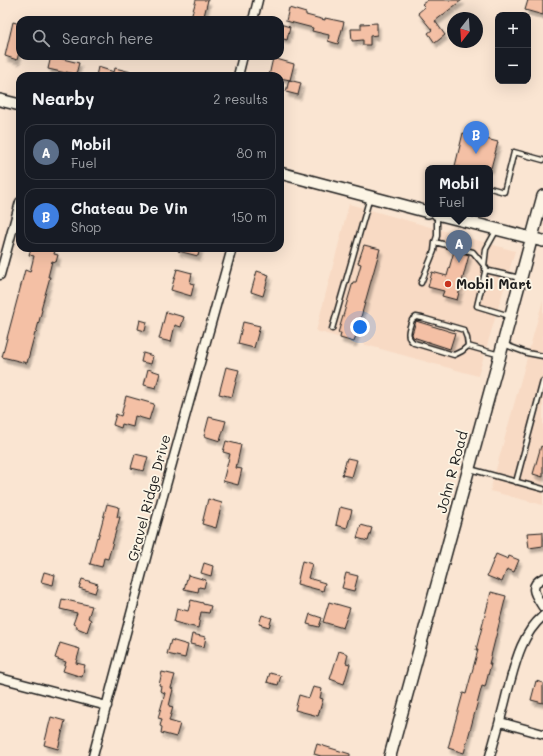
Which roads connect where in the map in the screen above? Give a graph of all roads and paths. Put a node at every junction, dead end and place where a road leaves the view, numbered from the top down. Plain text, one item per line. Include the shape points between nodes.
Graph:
1 (258, 0) edge
2 (254, 16) edge
3 (242, 60) edge
4 (239, 72) edge
5 (0, 100) edge
6 (16, 104) edge
7 (543, 160) edge
8 (284, 174) edge
9 (493, 189) edge
10 (370, 196) junction
11 (543, 196) edge
12 (425, 211) edge
13 (16, 217) edge
14 (437, 217) edge
15 (458, 217) edge
16 (497, 229) junction
17 (532, 238) junction
18 (543, 241) edge
19 (435, 242) junction
20 (231, 252) edge
21 (484, 268) junction
22 (0, 275) edge
23 (521, 278) junction
24 (421, 282) dead end
25 (511, 316) junction
26 (332, 329) dead end
27 (468, 346) junction
28 (502, 350) junction
29 (543, 356) edge
30 (543, 381) edge
31 (469, 468) junction
32 (516, 482) junction
33 (543, 489) edge
34 (543, 578) edge
35 (543, 608) edge
36 (543, 616) edge
37 (0, 678) edge
38 (106, 706) junction
39 (500, 722) junction
40 (543, 734) edge
41 (93, 756) edge
42 (390, 756) edge
43 (490, 756) edge

1 - 2 street
3 - 4 street
5 - 6 main road
7 - 9 lane via 514,152 504,192
8 - 10 main road
10 - 12 main road
10 - 26 lane
11 - 17 main road, John R Road
13 - 22 street
14 - 19 lane
15 - 16 main road
16 - 17 main road
16 - 21 lane via 486,249
17 - 18 main road
17 - 23 main road, John R Road
19 - 21 lane via 473,252
19 - 24 lane via 434,251
20 - 38 street, Gravel Ridge Drive
21 - 23 lane
21 - 25 lane via 477,306
23 - 25 main road, John R Road
25 - 28 main road, John R Road
27 - 27 lane via 464,330 422,318 416,317 412,320 408,336 414,344 454,355
27 - 28 lane
28 - 29 lane
28 - 31 main road, John R Road
30 - 32 lane
31 - 32 lane
31 - 42 main road, John R Road
32 - 33 lane
34 - 35 street via 534,585 534,590
36 - 39 street via 531,628 521,646
37 - 38 street
38 - 41 street, Gravel Ridge Drive
39 - 40 street
39 - 43 street

